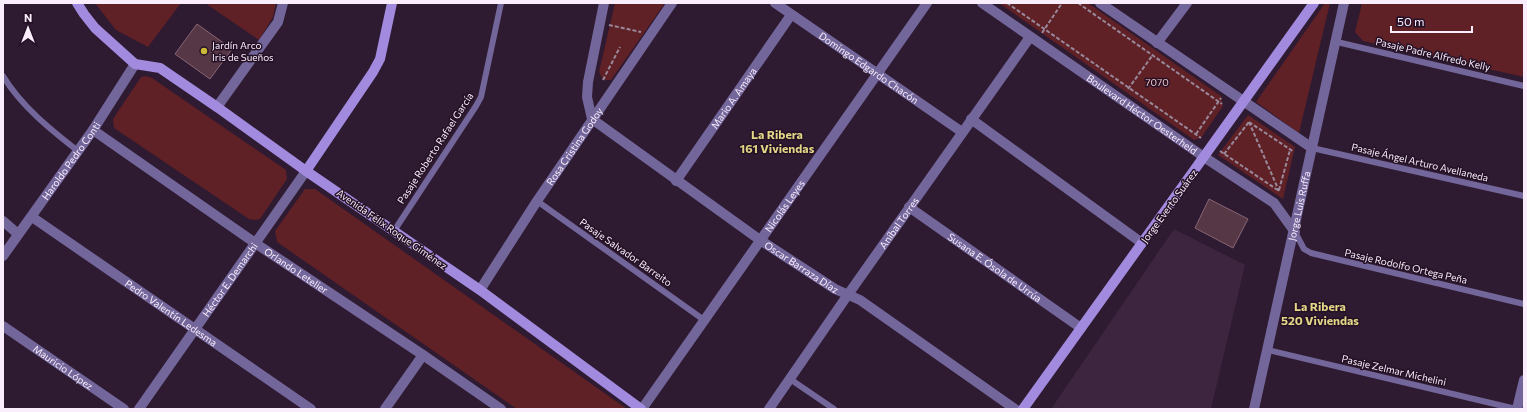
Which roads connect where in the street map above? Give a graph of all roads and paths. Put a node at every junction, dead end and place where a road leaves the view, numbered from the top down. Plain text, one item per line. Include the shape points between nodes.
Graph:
1 (77, 3) edge
2 (283, 3) edge
3 (392, 3) edge
4 (501, 3) edge
5 (604, 3) edge
6 (672, 3) edge
7 (775, 3) edge
8 (927, 3) edge
9 (982, 3) edge
10 (1007, 3) edge
11 (1062, 3) edge
12 (1078, 3) edge
13 (1100, 3) edge
14 (1187, 3) edge
15 (1314, 3) edge
16 (1344, 3) edge
17 (792, 15) junction
18 (609, 25) dead end
19 (1045, 29) junction
20 (644, 33) dead end
21 (1042, 33) dead end
22 (1030, 36) junction
23 (1337, 42) junction
24 (620, 47) dead end
25 (1157, 47) junction
26 (1153, 55) junction
27 (135, 64) junction
28 (876, 73) junction
29 (3, 76) edge
30 (603, 80) dead end
31 (1524, 86) edge
32 (1129, 88) junction
33 (1126, 92) dead end
34 (1222, 98) dead end
35 (1219, 102) junction
36 (1243, 102) junction
37 (1222, 104) dead end
38 (217, 106) junction
39 (1251, 117) dead end
40 (592, 119) junction
41 (971, 119) junction
42 (1249, 122) junction
43 (93, 130) junction
44 (962, 132) junction
45 (1196, 135) junction
46 (1192, 138) dead end
47 (1201, 138) dead end
48 (1312, 148) junction
49 (1290, 150) junction
50 (78, 152) junction
51 (1220, 152) dead end
52 (1294, 152) dead end
53 (1224, 154) junction
54 (1204, 157) junction
55 (306, 171) junction
56 (676, 181) junction
57 (1279, 191) junction
58 (1278, 195) dead end
59 (1524, 196) edge
60 (537, 201) junction
61 (909, 207) junction
62 (32, 217) junction
63 (3, 221) edge
64 (394, 231) junction
65 (1294, 232) junction
66 (18, 234) junction
67 (760, 240) junction
68 (255, 243) junction
69 (1142, 243) junction
70 (3, 256) edge
71 (480, 290) junction
72 (847, 296) junction
73 (1524, 304) edge
74 (704, 320) junction
75 (3, 326) edge
76 (1081, 328) junction
77 (195, 329) junction
78 (1268, 350) junction
79 (423, 355) junction
80 (790, 379) junction
81 (1524, 380) edge
82 (124, 409) edge
83 (139, 409) edge
84 (311, 409) edge
85 (385, 409) edge
86 (500, 409) edge
87 (642, 409) edge
88 (769, 409) edge
89 (834, 409) edge
90 (1015, 409) edge
91 (1023, 409) edge
92 (1254, 409) edge
93 (1516, 409) edge

1 - 27 street via 95,28
2 - 38 street via 278,22
3 - 55 street via 376,65
4 - 64 lane, Pasaje Roberto Rafael García via 481,97
5 - 40 street via 588,82 587,97
6 - 40 street, Rosa Cristina Godoy
7 - 17 street, Domingo Edgardo Chacón
8 - 28 street, Nicolás Leyes
9 - 22 street, Boulevard Héctor Oesterheld
10 - 19 path
11 - 19 path
12 - 26 path
13 - 25 street
14 - 25 street
15 - 36 street, Jorge Everto Suárez
16 - 23 street, Jorge Luis Ruffa
17 - 28 street, Domingo Edgardo Chacón
17 - 56 street, Mario A. Amaya
18 - 20 path
19 - 21 path
19 - 32 path
22 - 41 street, Aníbal Torres
22 - 54 street, Boulevard Héctor Oesterheld
23 - 31 lane, Pasaje Padre Alfredo Kelly
23 - 48 street, Jorge Luis Ruffa
24 - 30 path
25 - 26 path
25 - 36 street
26 - 32 path
26 - 35 path
27 - 38 street, Avenida Félix Roque Giménez via 160,68
27 - 43 street, Haroldo Pedro Conti
28 - 44 street, Domingo Edgardo Chacón
28 - 67 street, Nicolás Leyes
29 - 50 lane via 28,108
32 - 33 path
32 - 45 path
34 - 35 path
35 - 37 path
35 - 45 path
36 - 48 street
36 - 54 street, Jorge Everto Suárez
38 - 55 street, Avenida Félix Roque Giménez
39 - 42 path
40 - 56 street, Oscar Barraza Díaz
40 - 60 street, Rosa Cristina Godoy
41 - 44 street, Aníbal Torres
41 - 69 street
42 - 49 path
42 - 53 path
42 - 57 path
43 - 50 street, Haroldo Pedro Conti
43 - 68 street, Orlando Letelier
44 - 61 street, Aníbal Torres
45 - 46 path
45 - 47 path
48 - 59 lane, Pasaje Ángel Arturo Avellaneda
48 - 65 street, Jorge Luis Ruffa
49 - 52 path
49 - 57 path
50 - 62 street, Haroldo Pedro Conti
51 - 53 path
53 - 57 path
54 - 65 street, Boulevard Héctor Oesterheld via 1274,203
54 - 69 street, Jorge Everto Suárez
55 - 64 street, Avenida Félix Roque Giménez
55 - 68 street, Héctor E. Demarchi
56 - 67 street, Oscar Barraza Díaz
57 - 58 path
60 - 71 street, Rosa Cristina Godoy
60 - 74 lane, Pasaje Salvador Barreito
61 - 72 street, Aníbal Torres
61 - 76 street, Susana E. Ósola de Urrúa
62 - 66 street, Haroldo Pedro Conti
62 - 77 street, Pedro Valentín Ledesma
63 - 66 street
64 - 71 street, Avenida Félix Roque Giménez
65 - 73 lane, Pasaje Rodolfo Ortega Peña via 1304,249 1311,253
65 - 78 street, Jorge Luis Ruffa
66 - 70 street, Haroldo Pedro Conti
67 - 72 street, Oscar Barraza Díaz
67 - 74 street, Nicolás Leyes
68 - 77 street, Héctor E. Demarchi
68 - 79 street, Orlando Letelier
69 - 76 street, Jorge Everto Suárez
71 - 87 street, Avenida Félix Roque Giménez
72 - 80 street, Aníbal Torres
72 - 90 street, Oscar Barraza Díaz via 860,300
74 - 87 street, Nicolás Leyes
75 - 82 street, Mauricio López
76 - 91 street, Jorge Everto Suárez
77 - 83 street, Héctor E. Demarchi
77 - 84 street, Pedro Valentín Ledesma
78 - 92 street, Jorge Luis Ruffa
78 - 93 lane, Pasaje Zelmar Michelini
79 - 85 street
79 - 86 street, Orlando Letelier
80 - 88 street, Aníbal Torres
80 - 89 lane
81 - 93 street

